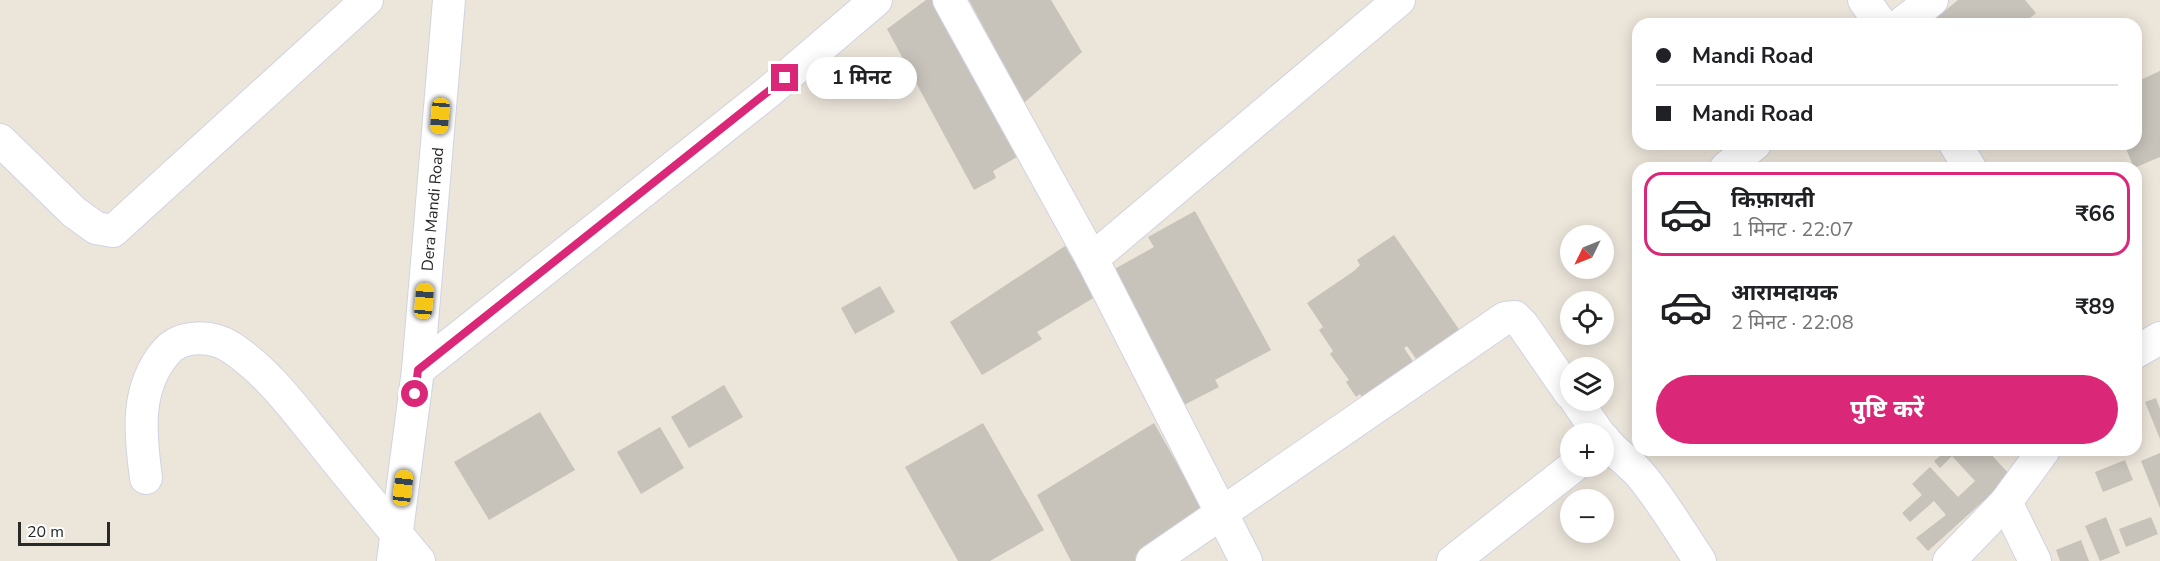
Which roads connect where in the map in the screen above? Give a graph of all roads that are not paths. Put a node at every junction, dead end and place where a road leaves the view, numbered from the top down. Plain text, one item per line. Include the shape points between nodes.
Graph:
1 (367, 0) edge
2 (449, 0) edge
3 (876, 0) edge
4 (950, 0) edge
5 (1399, 0) edge
6 (1864, 0) edge
7 (1932, 0) edge
8 (1877, 18) edge
9 (1909, 18) edge
10 (0, 140) edge
11 (1748, 150) edge
12 (1733, 162) edge
13 (1092, 259) junction
14 (2160, 338) edge
15 (2142, 348) edge
16 (418, 370) junction
17 (1560, 379) edge
18 (1614, 450) edge
19 (2040, 456) edge
20 (1560, 477) edge
21 (146, 478) dead end
22 (2007, 502) junction
23 (1222, 513) junction
24 (395, 548) edge
25 (419, 561) edge
26 (1152, 561) edge
27 (1246, 561) edge
28 (1453, 561) edge
29 (1700, 561) edge
30 (1949, 561) edge
31 (2035, 561) edge

1 - 10 street via 113,231 96,228 74,212
2 - 16 street, Dera Mandi Road
3 - 16 street via 767,93
4 - 13 street
5 - 13 street
6 - 8 street
7 - 9 street
11 - 12 street
13 - 23 street
14 - 15 street
16 - 24 street, Dera Mandi Road
17 - 23 street via 1522,324 1515,317 1505,318
18 - 29 street via 1639,473
19 - 22 street
20 - 28 street
21 - 24 street via 141,440 143,395 154,366 174,342 198,338 230,347 266,376
22 - 30 street
22 - 31 street
23 - 26 street
23 - 27 street
24 - 25 street

